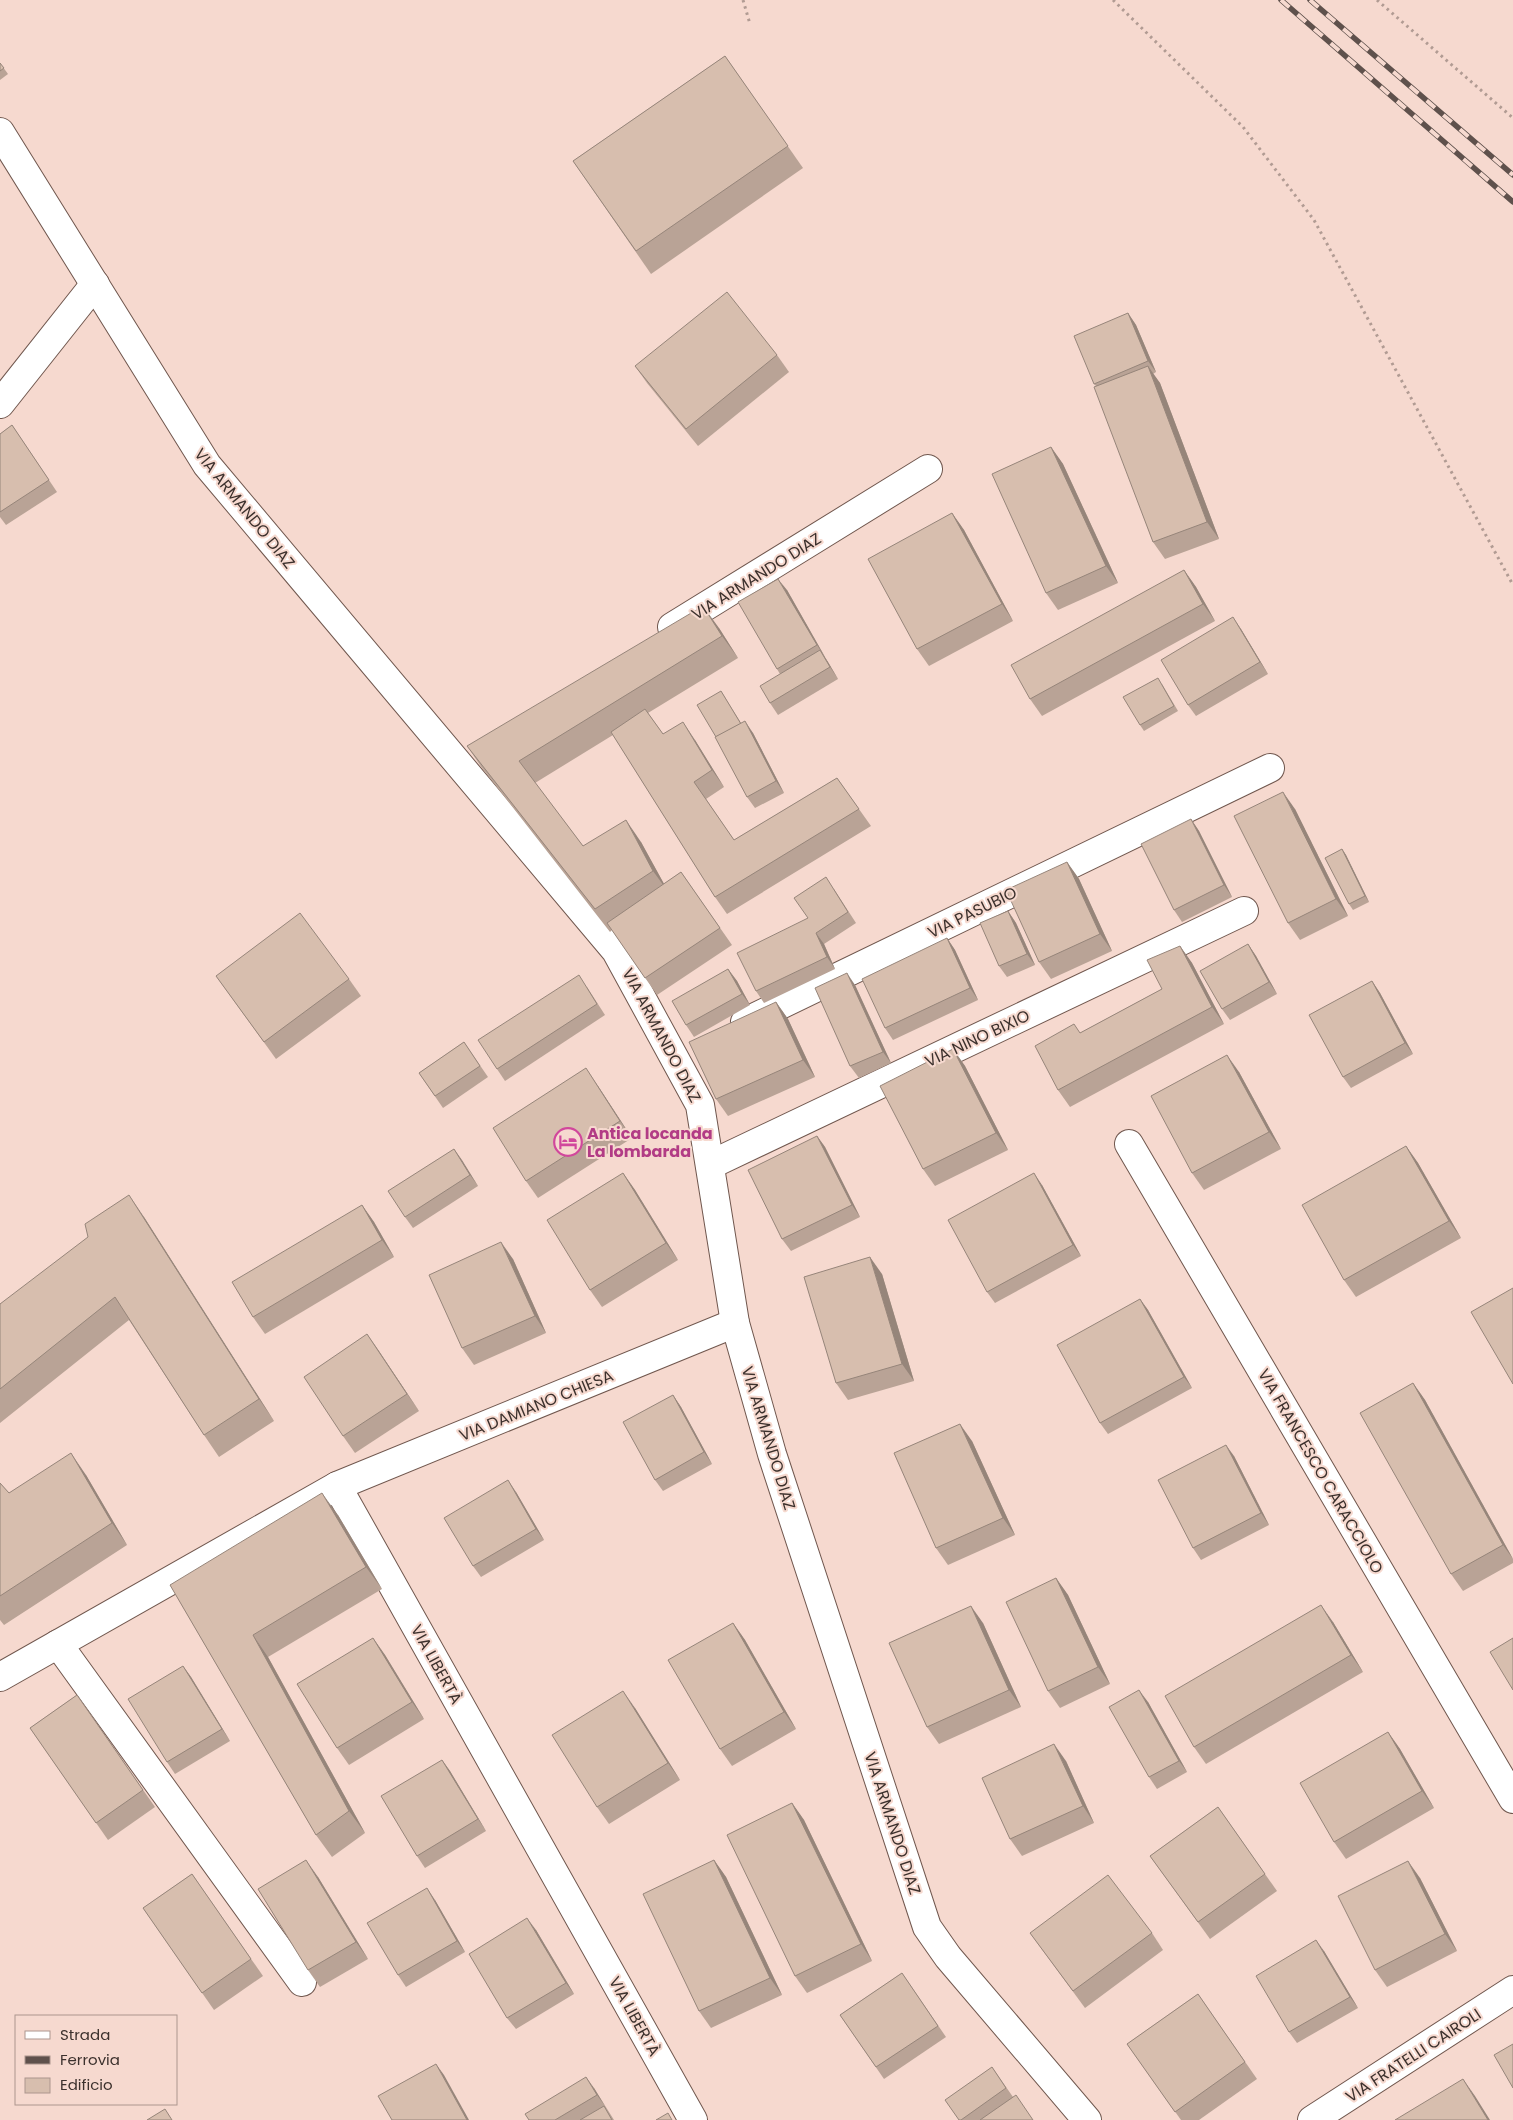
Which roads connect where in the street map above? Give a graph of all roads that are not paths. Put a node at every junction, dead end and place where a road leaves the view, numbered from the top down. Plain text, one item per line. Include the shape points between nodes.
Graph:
1 (0, 132) edge
2 (95, 284) junction
3 (0, 404) edge
4 (928, 469) dead end
5 (650, 641) edge
6 (481, 745) edge
7 (456, 761) junction
8 (1270, 768) dead end
9 (1244, 910) dead end
10 (719, 1035) edge
11 (1129, 1144) dead end
12 (710, 1165) junction
13 (735, 1323) junction
14 (337, 1486) junction
15 (58, 1644) junction
16 (0, 1678) edge
17 (1513, 1798) edge
18 (302, 1982) edge
19 (1513, 1990) edge
20 (694, 2120) edge
21 (1087, 2120) edge
22 (1312, 2120) edge

1 - 2 street, VIA ARMANDO DIAZ
2 - 3 street
2 - 7 street, VIA ARMANDO DIAZ via 207,465
4 - 5 street, VIA ARMANDO DIAZ
6 - 7 street
7 - 12 street, VIA ARMANDO DIAZ via 616,951 683,1052 700,1105
8 - 10 street, VIA PASUBIO
9 - 12 street, VIA NINO BIXIO
11 - 17 street, VIA FRANCESCO CARACCIOLO
12 - 13 street, VIA ARMANDO DIAZ
13 - 14 street, VIA DAMIANO CHIESA
13 - 21 street, VIA ARMANDO DIAZ via 772,1454 927,1927
14 - 15 street
14 - 20 street, VIA LIBERTÀ
15 - 16 street
15 - 18 street
19 - 22 street, VIA FRATELLI CAIROLI

